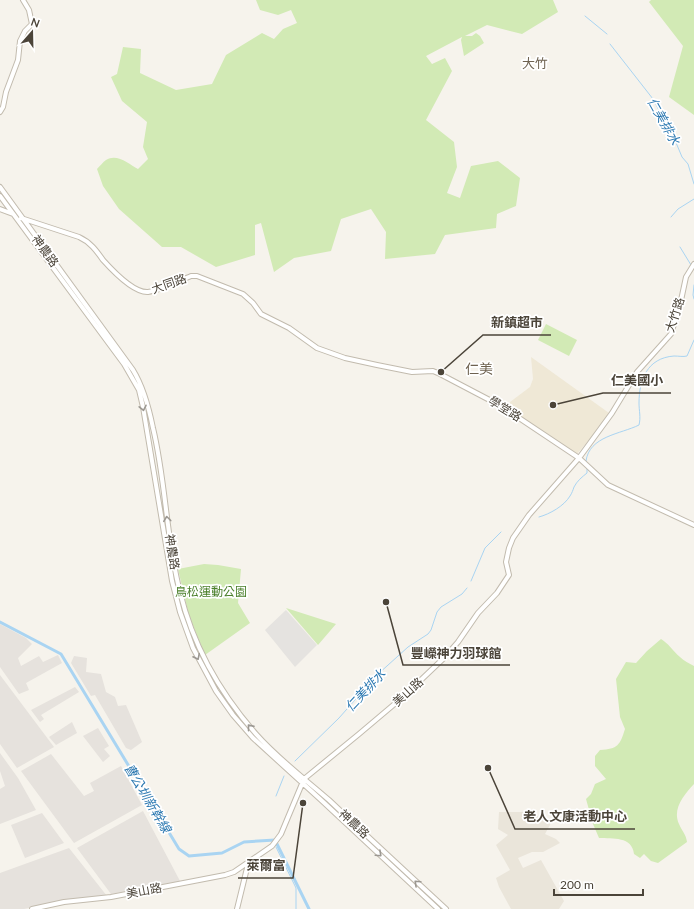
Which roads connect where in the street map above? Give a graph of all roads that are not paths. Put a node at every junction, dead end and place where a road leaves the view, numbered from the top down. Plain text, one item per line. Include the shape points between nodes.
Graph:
1 (23, 0) edge
2 (0, 112) edge
3 (0, 188) edge
4 (0, 196) edge
5 (0, 209) edge
6 (12, 214) junction
7 (21, 218) junction
8 (693, 266) edge
9 (298, 335) joint
10 (579, 458) junction
11 (694, 526) edge
12 (303, 781) junction
13 (248, 864) junction
14 (32, 909) edge
15 (237, 909) edge
16 (438, 909) edge
17 (446, 909) edge

1 - 2 street via 29,10 32,24 20,41 18,60
3 - 7 street, 神農路
4 - 6 street, 神農路
5 - 6 street, 大同路
6 - 7 street, 大同路
6 -> 12 street, 神農路 via 124,364 139,390 172,581 185,629 202,667 216,691 252,738
7 - 9 street, 大同路 via 87,240 123,280 143,291 147,292 197,276 243,294 261,314
12 -> 7 street, 神農路 via 252,730 220,688 204,658 190,628 176,580 159,453 143,388 133,370
8 - 10 street, 大竹路 via 686,277 671,334 636,372 612,413
9 - 10 street, 學堂路 via 312,346 345,358 412,372 433,371 440,374 496,403
10 - 11 street, 學堂路 via 608,485
10 - 12 street, 美山路 via 529,515 513,538 506,562 509,574 450,651 404,696
12 - 13 street, 美山路 via 278,839
12 -> 16 street, 神農路
17 -> 12 street, 神農路
13 - 14 street, 美山路 via 225,875
13 - 15 street

